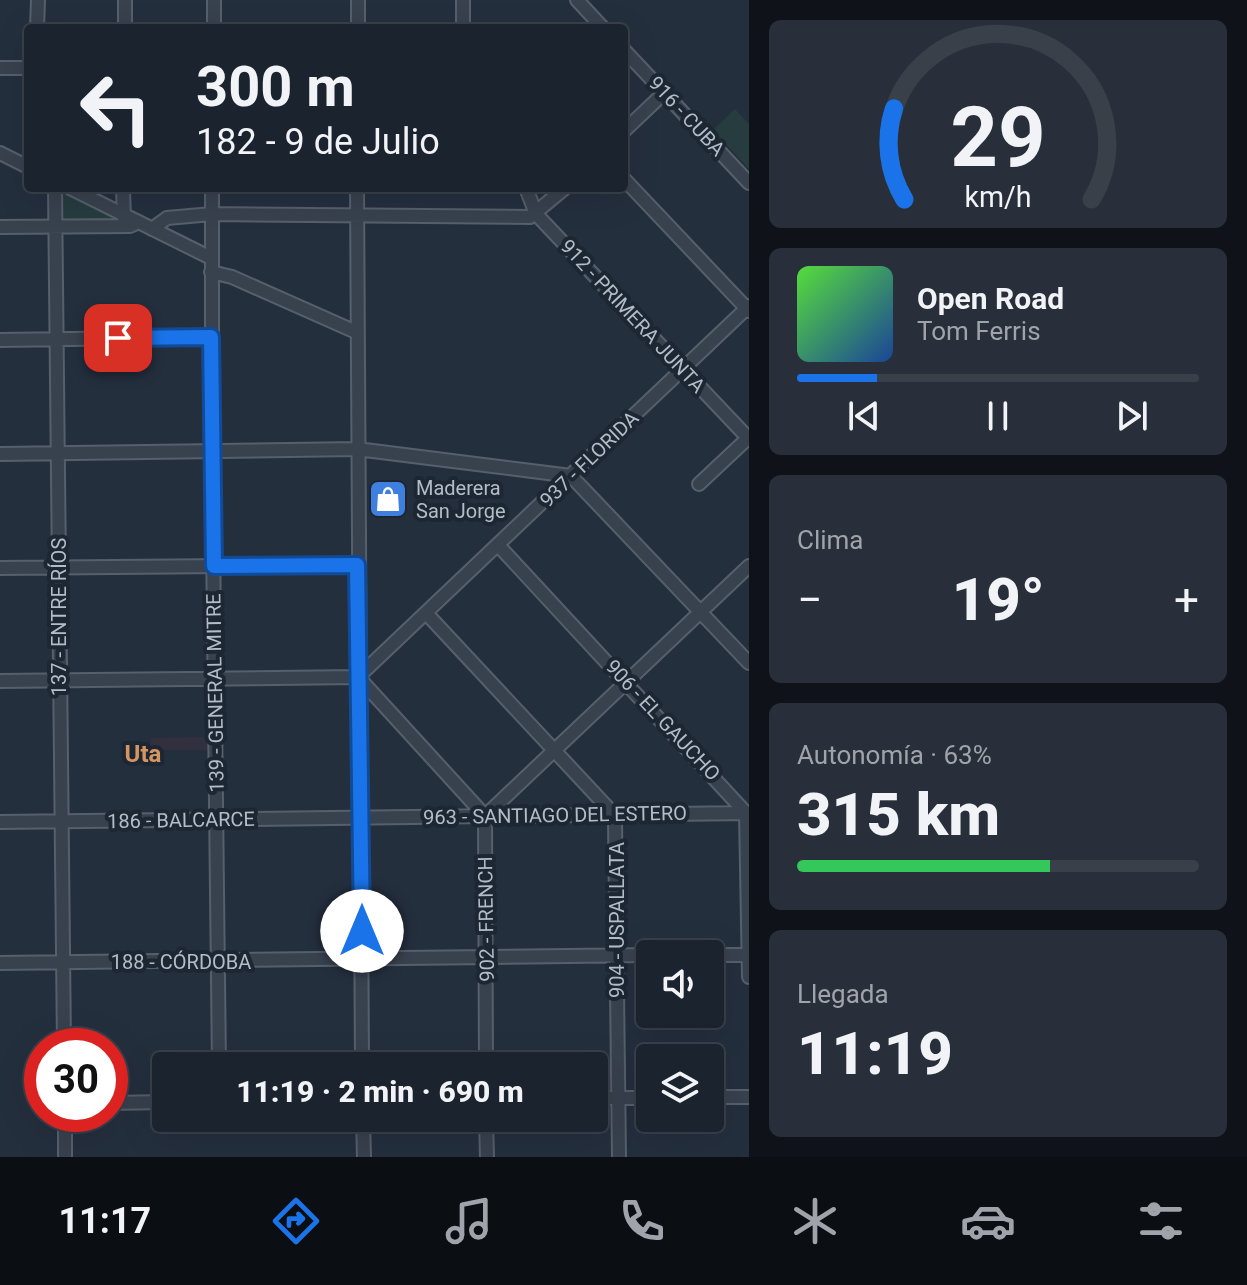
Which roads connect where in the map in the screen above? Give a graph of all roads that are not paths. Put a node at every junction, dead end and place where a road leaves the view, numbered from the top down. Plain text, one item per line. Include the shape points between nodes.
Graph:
1 (38, 0) edge
2 (125, 0) edge
3 (214, 0) edge
4 (358, 0) edge
5 (463, 0) edge
6 (577, 0) edge
7 (37, 24) edge
8 (125, 24) edge
9 (214, 24) edge
10 (358, 24) edge
11 (463, 24) edge
12 (598, 24) edge
13 (628, 54) edge
14 (0, 68) edge
15 (24, 68) edge
16 (664, 93) junction
17 (628, 127) edge
18 (0, 153) edge
19 (24, 165) edge
20 (628, 183) edge
21 (749, 183) edge
22 (55, 192) edge
23 (77, 192) edge
24 (123, 192) edge
25 (212, 192) edge
26 (357, 192) edge
27 (527, 192) edge
28 (560, 192) edge
29 (357, 212) junction
30 (212, 214) junction
31 (533, 215) junction
32 (124, 220) junction
33 (57, 226) junction
34 (0, 227) edge
35 (152, 229) junction
36 (211, 258) junction
37 (211, 272) junction
38 (748, 309) edge
39 (356, 332) junction
40 (211, 337) junction
41 (57, 339) junction
42 (0, 340) edge
43 (683, 369) junction
44 (748, 439) edge
45 (357, 449) junction
46 (212, 451) junction
47 (0, 454) edge
48 (57, 454) junction
49 (571, 476) junction
50 (699, 484) dead end
51 (498, 545) junction
52 (357, 565) junction
53 (214, 566) junction
54 (749, 566) edge
55 (58, 567) junction
56 (0, 568) edge
57 (701, 612) junction
58 (426, 613) junction
59 (749, 663) edge
60 (358, 677) junction
61 (59, 680) junction
62 (214, 680) junction
63 (0, 681) edge
64 (628, 681) junction
65 (555, 750) junction
66 (748, 812) edge
67 (613, 815) junction
68 (485, 816) junction
69 (362, 818) junction
70 (216, 820) junction
71 (60, 821) junction
72 (0, 822) edge
73 (616, 955) junction
74 (636, 955) edge
75 (724, 955) edge
76 (749, 955) edge
77 (487, 958) junction
78 (362, 959) junction
79 (216, 962) junction
80 (0, 963) edge
81 (62, 963) junction
82 (749, 977) edge
83 (64, 1028) edge
84 (219, 1052) edge
85 (362, 1052) edge
86 (486, 1052) edge
87 (724, 1097) edge
88 (749, 1097) edge
89 (608, 1098) edge
90 (619, 1098) junction
91 (636, 1098) edge
92 (152, 1102) edge
93 (128, 1103) edge
94 (65, 1132) edge
95 (363, 1132) edge
96 (486, 1132) edge
97 (65, 1157) edge
98 (364, 1157) edge
99 (487, 1157) edge
100 (619, 1157) edge

1 - 7 street
2 - 8 street
3 - 9 street
4 - 10 street
5 - 11 street
6 - 12 street
13 - 16 street, 916 - CUBA
14 - 15 street
16 - 17 street
16 - 21 street, 916 - CUBA
18 - 19 street
20 - 38 street
22 - 33 street, 137 - ENTRE RÍOS
23 - 32 street
24 - 32 street
25 - 30 street, 139 - GENERAL MITRE
26 - 29 street
27 - 31 street, 912 - PRIMERA JUNTA
28 - 31 street
29 - 30 street
29 - 31 street
29 - 39 street
30 - 35 street via 167,218
30 - 36 street, 139 - GENERAL MITRE
31 - 43 street, 912 - PRIMERA JUNTA
32 - 33 street
32 - 35 street
33 - 34 street
33 - 41 street, 137 - ENTRE RÍOS
35 - 36 street
36 - 37 street, 139 - GENERAL MITRE
37 - 39 street
37 - 40 street, 139 - GENERAL MITRE
38 - 43 street, 937 - FLORIDA
39 - 45 street
40 - 41 street
40 - 46 street, 139 - GENERAL MITRE
41 - 42 street
41 - 48 street, 137 - ENTRE RÍOS
43 - 44 street, 912 - PRIMERA JUNTA
43 - 49 street, 937 - FLORIDA
44 - 50 street
45 - 46 street
45 - 49 street
45 - 52 street
46 - 48 street
46 - 53 street, 139 - GENERAL MITRE
47 - 48 street
48 - 55 street, 137 - ENTRE RÍOS
49 - 51 street, 937 - FLORIDA
49 - 57 street
51 - 58 street, 937 - FLORIDA
51 - 64 street, 906 - EL GAUCHO
52 - 53 street
52 - 60 street
53 - 55 street
53 - 62 street, 139 - GENERAL MITRE
54 - 57 street
55 - 56 street
55 - 61 street, 137 - ENTRE RÍOS
57 - 59 street
57 - 64 street
58 - 60 street, 937 - FLORIDA
58 - 65 street, 904 - USPALLATA
60 - 62 street
60 - 68 street
60 - 69 street
61 - 62 street
61 - 63 street
61 - 71 street, 137 - ENTRE RÍOS
62 - 70 street, 139 - GENERAL MITRE
64 - 65 street
64 - 66 street, 906 - EL GAUCHO
65 - 67 street, 904 - USPALLATA
65 - 68 street
66 - 67 street, 963 - SANTIAGO DEL ESTERO
66 - 76 street
67 - 68 street, 963 - SANTIAGO DEL ESTERO
67 - 73 street, 904 - USPALLATA
68 - 69 street, 963 - SANTIAGO DEL ESTERO
68 - 77 street, 902 - FRENCH
69 - 70 street, 186 - BALCARCE
69 - 78 street
70 - 71 street, 186 - BALCARCE
70 - 79 street, 139 - GENERAL MITRE
71 - 72 street, 186 - BALCARCE
71 - 81 street, 137 - ENTRE RÍOS
73 - 74 street, 188 - CÓRDOBA
73 - 77 street, 188 - CÓRDOBA
73 - 90 street, 904 - USPALLATA
75 - 76 street
76 - 82 street
77 - 78 street, 188 - CÓRDOBA
77 - 86 street, 902 - FRENCH
78 - 79 street, 188 - CÓRDOBA
78 - 85 street
79 - 81 street, 188 - CÓRDOBA
79 - 84 street, 139 - GENERAL MITRE
80 - 81 street, 188 - CÓRDOBA
81 - 83 street, 137 - ENTRE RÍOS
87 - 88 street
89 - 90 street
90 - 91 street
90 - 100 street, 904 - USPALLATA
92 - 93 street
94 - 97 street
95 - 98 street
96 - 99 street

